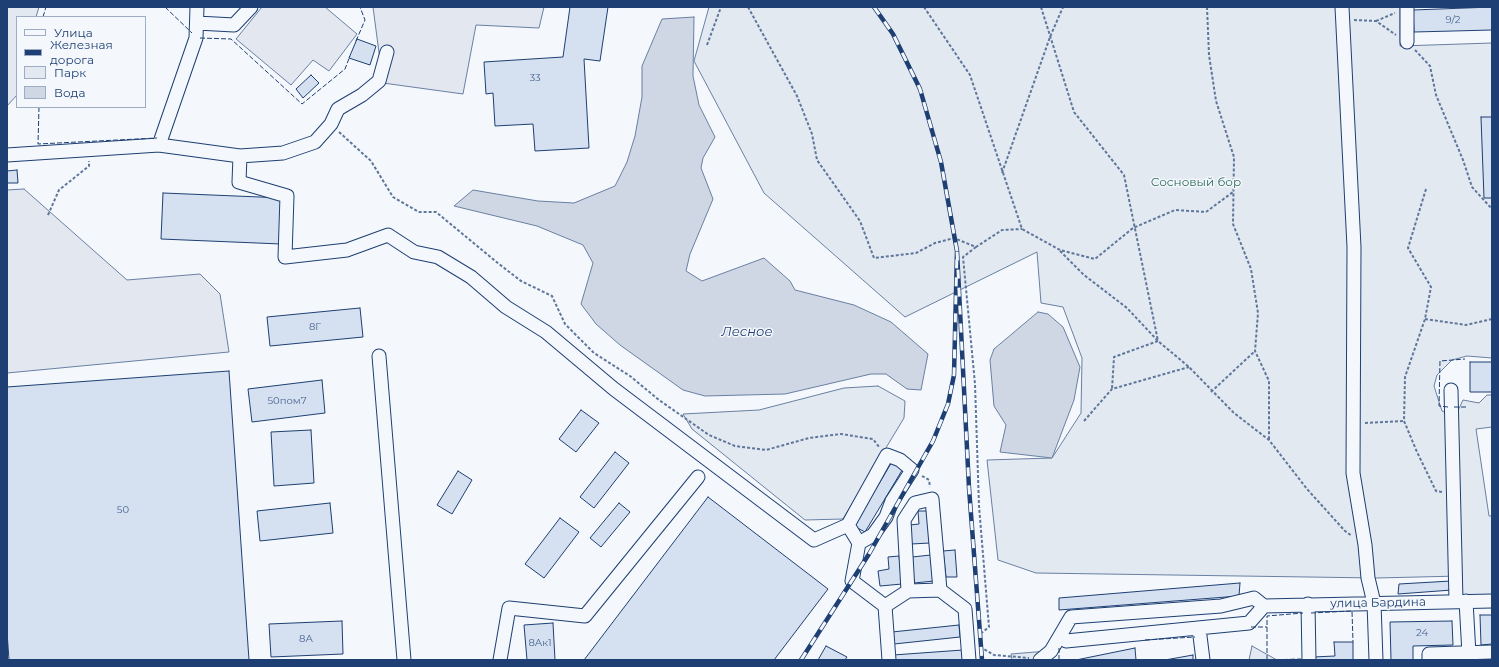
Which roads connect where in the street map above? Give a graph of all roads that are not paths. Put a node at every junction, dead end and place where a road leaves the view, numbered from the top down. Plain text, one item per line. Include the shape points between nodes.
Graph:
1 (197, 7) edge
2 (250, 7) edge
3 (1406, 8) edge
4 (1342, 13) edge
5 (197, 23) junction
6 (1407, 42) road end
7 (387, 52) dead end
8 (159, 145) junction
9 (7, 155) edge
10 (240, 156) junction
11 (379, 356) dead end
12 (1451, 390) dead end
13 (698, 477) dead end
14 (848, 525) junction
15 (859, 543) junction
16 (940, 590) junction
17 (908, 591) junction
18 (1461, 601) junction
19 (1492, 601) edge
20 (1374, 603) junction
21 (1308, 604) junction
22 (886, 606) junction
23 (1264, 606) junction
24 (1199, 628) junction
25 (1066, 641) dead end
26 (1492, 652) edge
27 (1469, 654) junction
28 (404, 660) edge
29 (500, 660) edge
30 (890, 660) edge
31 (969, 660) edge
32 (1040, 660) edge
33 (1203, 660) edge
34 (1309, 660) edge
35 (1376, 660) edge
36 (1429, 660) edge

1 - 5 street
2 - 5 street via 234,25
3 - 6 street
4 - 20 street via 1354,247 1353,473
5 - 8 street via 196,38
7 - 10 street via 378,81 362,95 338,109 331,124 315,142 283,153
8 - 9 street
8 - 10 street
10 - 14 street via 239,182 287,196 285,257 347,250 388,235 414,252 438,257 471,277 506,307 546,332 614,389 814,540
11 - 28 street
12 - 18 street via 1453,496
13 - 29 street via 585,616 509,608
14 - 15 street
14 - 15 street via 887,455 900,460 912,470 873,535
15 - 22 street via 852,581
16 - 17 street
16 - 17 street via 932,499 915,503 904,520
16 - 31 street via 965,609
17 - 22 street
18 - 19 street, улица Бардина
18 - 20 street, улица Бардина
18 - 27 street
20 - 21 street, улица Бардина
20 - 35 street
21 - 23 street, улица Бардина
21 - 34 street
22 - 30 street
23 - 24 street via 1250,623
23 - 32 street via 1254,598 1221,606 1071,617 1051,651
24 - 25 street
24 - 33 street
26 - 27 street
27 - 36 street via 1429,654

